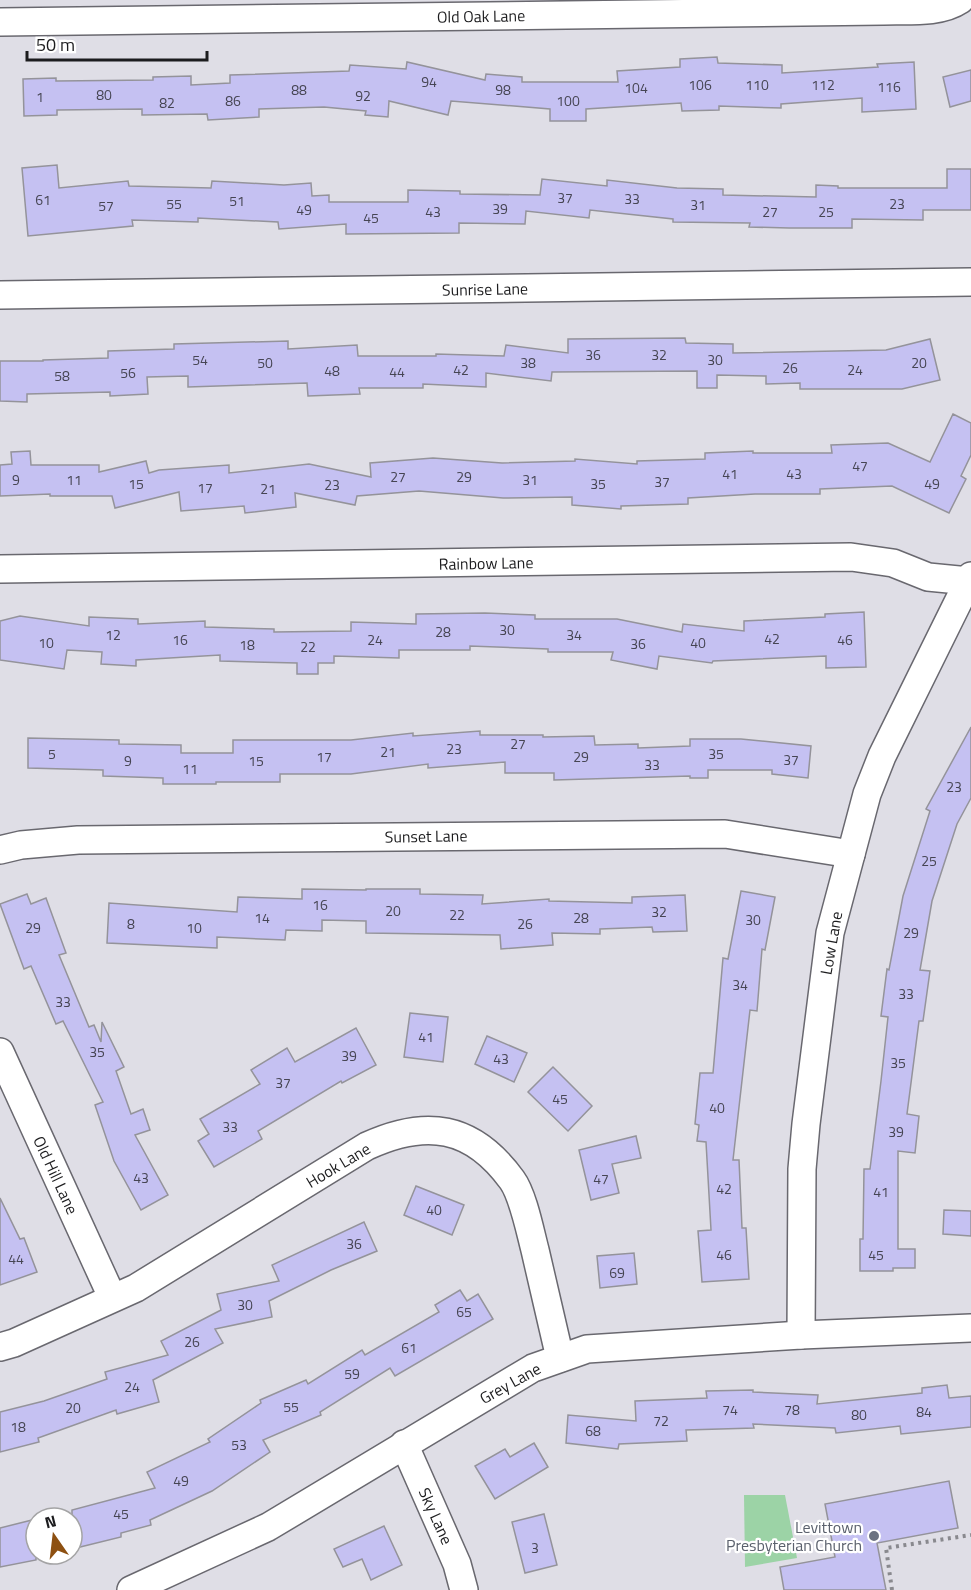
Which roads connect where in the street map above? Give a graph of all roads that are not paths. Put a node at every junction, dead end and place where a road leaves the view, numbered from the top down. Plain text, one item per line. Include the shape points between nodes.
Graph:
1 (960, 0) edge
2 (279, 9) edge
3 (0, 22) edge
4 (971, 282) edge
5 (0, 296) edge
6 (0, 569) edge
7 (970, 579) edge
8 (0, 850) edge
9 (851, 854) junction
10 (0, 1052) edge
11 (112, 1297) junction
12 (971, 1328) edge
13 (801, 1335) junction
14 (0, 1347) edge
15 (560, 1358) junction
16 (404, 1444) junction
17 (131, 1590) edge
18 (464, 1590) edge

1 - 2 street, Old Oak Lane via 937,9 883,11
2 - 3 street, Old Oak Lane
4 - 5 street, Sunrise Lane
6 - 7 street, Rainbow Lane via 851,557 893,563 928,577
7 - 9 street, Low Lane via 882,756
8 - 9 street, Sunset Lane via 78,840 725,834
9 - 13 street, Low Lane via 830,933 806,1124
10 - 11 street, Old Hill Lane
11 - 14 street, Hook Lane
11 - 15 street, Hook Lane via 136,1288 367,1146 383,1138 436,1129 458,1135 483,1149 514,1181 527,1218
12 - 13 street, Grey Lane
13 - 15 street, Grey Lane via 587,1349
15 - 16 street, Grey Lane via 533,1368
16 - 17 street, Grey Lane via 268,1527
16 - 18 street, Sky Lane via 457,1564

